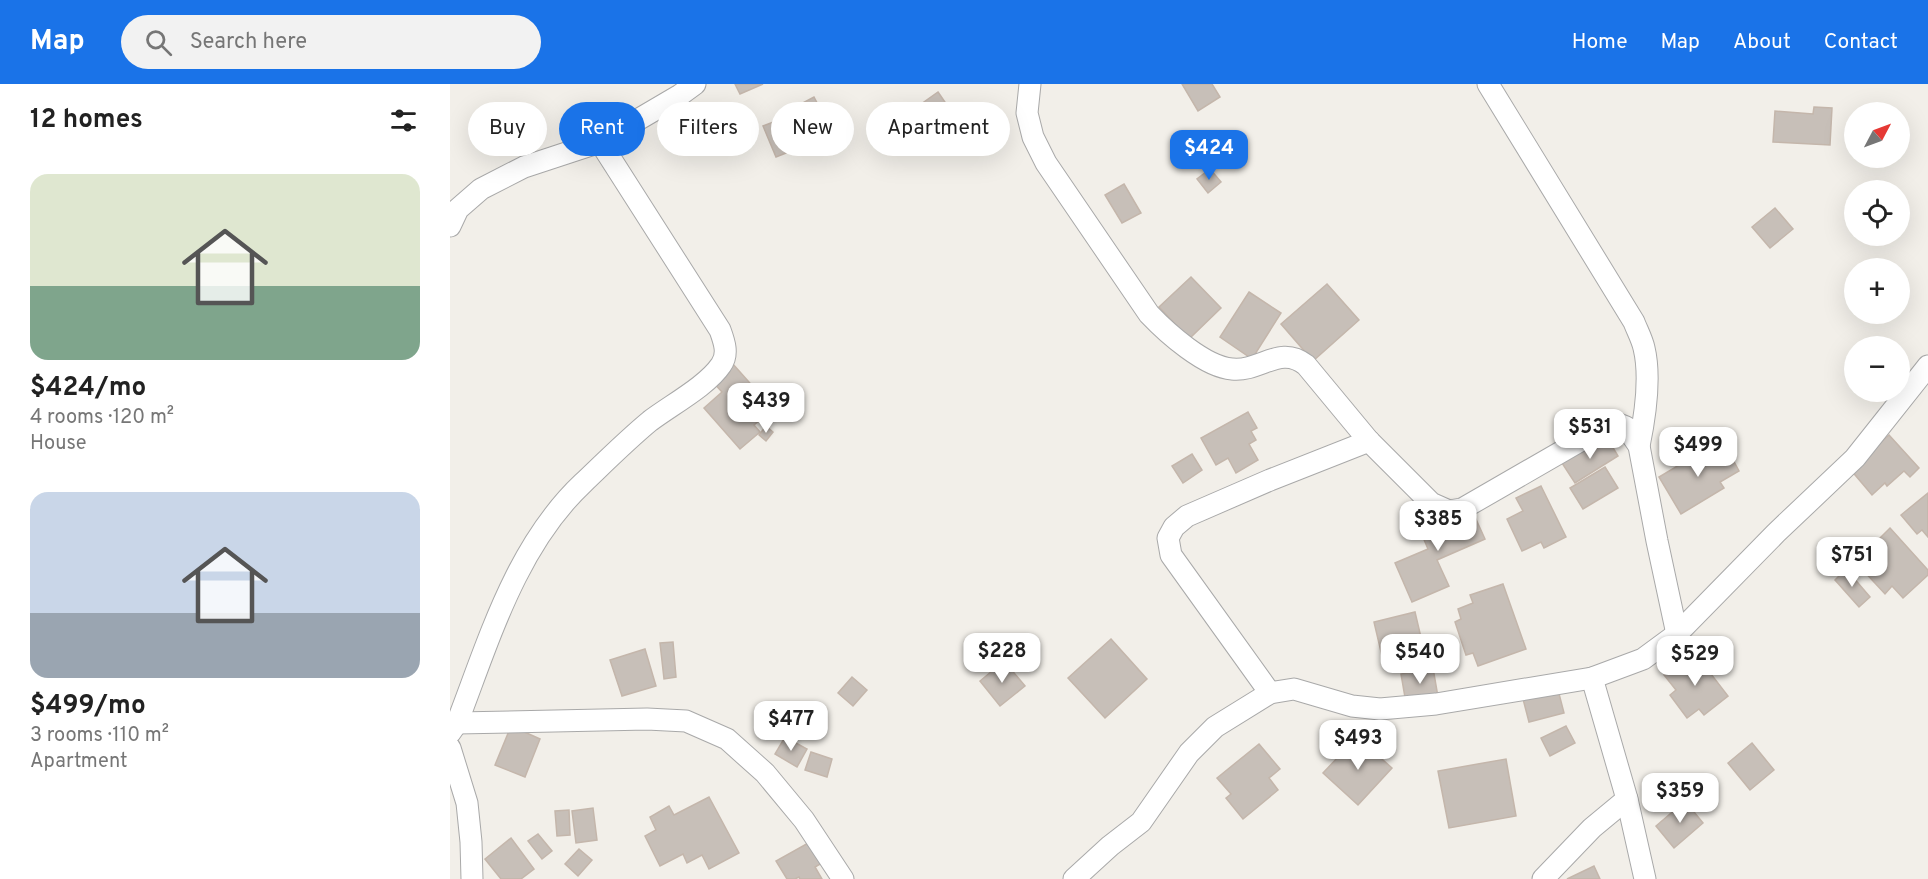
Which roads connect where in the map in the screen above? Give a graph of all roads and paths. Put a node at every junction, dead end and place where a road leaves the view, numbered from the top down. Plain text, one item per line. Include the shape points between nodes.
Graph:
1 (695, 84) edge
2 (1030, 84) edge
3 (1488, 84) edge
4 (645, 116) edge
5 (559, 156) edge
6 (609, 156) edge
7 (450, 226) edge
8 (1928, 366) edge
9 (1369, 441) junction
10 (1639, 446) junction
11 (1677, 634) junction
12 (1592, 678) junction
13 (1270, 693) junction
14 (454, 728) edge
15 (450, 748) edge
16 (1626, 799) junction
17 (472, 879) edge
18 (843, 879) edge
19 (1074, 879) edge
20 (1543, 879) edge
21 (1645, 879) edge

1 - 4 street
2 - 9 street via 1027,113 1046,163 1149,314 1166,332 1219,367 1233,370 1286,356 1297,358
3 - 10 street via 1634,322 1644,348 1646,371 1645,420
5 - 7 street via 481,189 458,208
6 - 14 street via 720,330 726,348 723,363 649,422 560,506 540,533 507,594
8 - 11 street via 1855,458
9 - 10 street via 1431,503 1449,511 1462,508 1606,426 1616,423 1626,427
9 - 13 street via 1187,516 1174,526 1168,538 1171,555
10 - 11 street
11 - 12 street via 1642,658
12 - 13 street via 1436,704 1380,709 1352,706 1294,689
12 - 16 street
13 - 19 street via 1215,728 1189,753 1141,822
14 - 18 street via 647,719 686,722 727,739 765,773 804,820
15 - 17 street via 467,803
16 - 20 street
16 - 21 street

